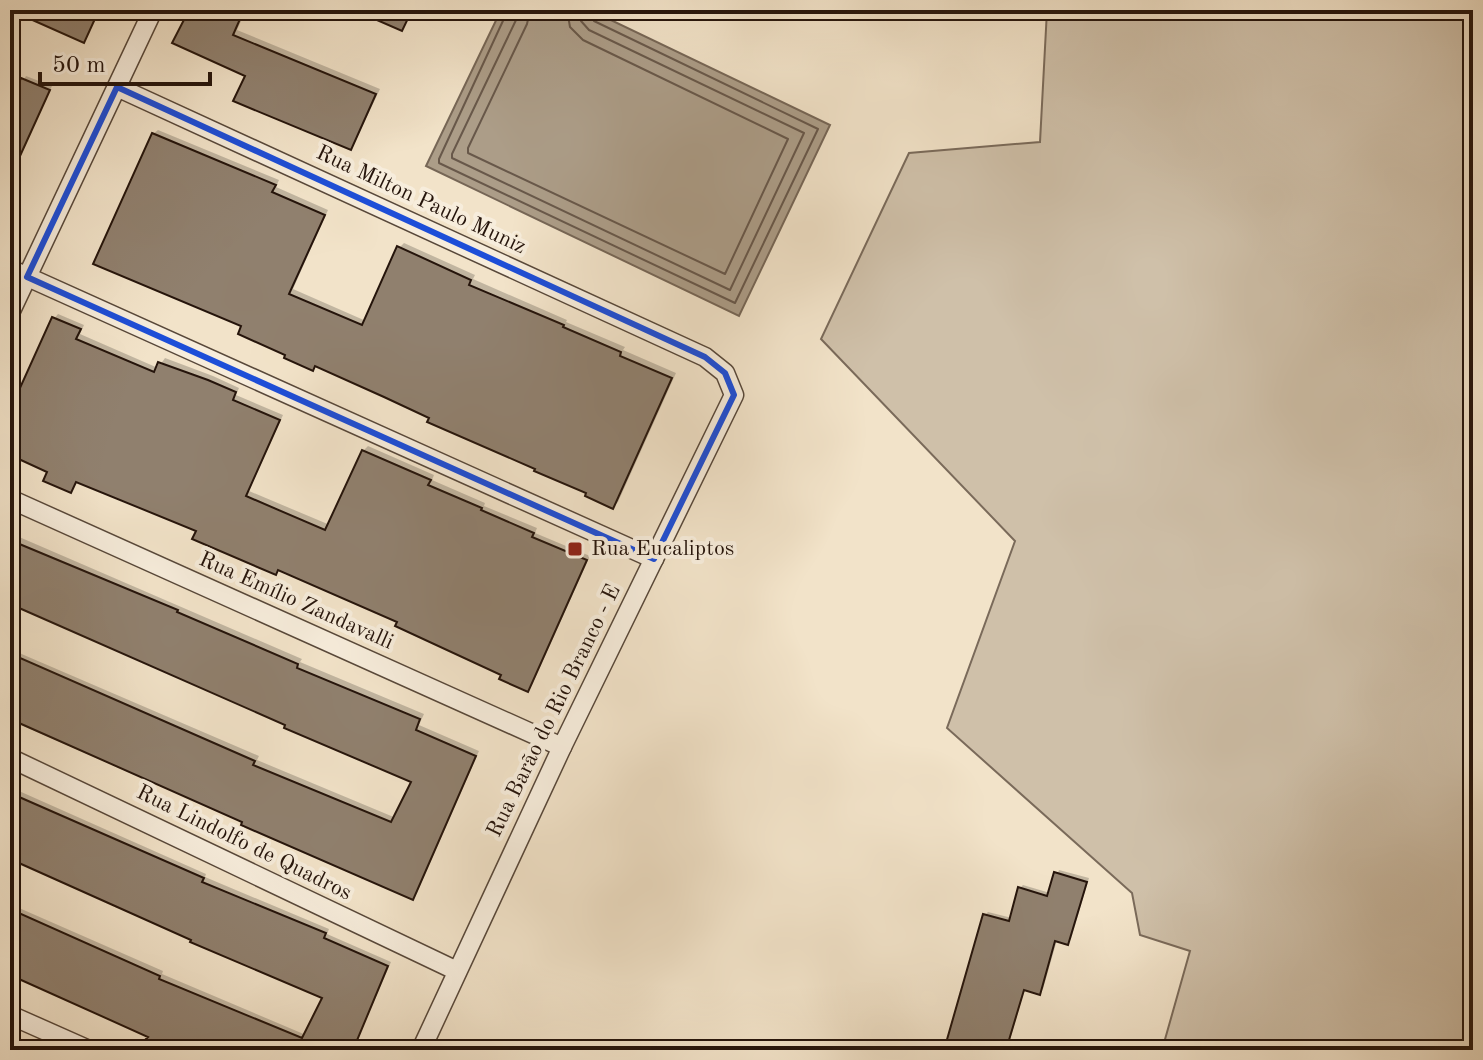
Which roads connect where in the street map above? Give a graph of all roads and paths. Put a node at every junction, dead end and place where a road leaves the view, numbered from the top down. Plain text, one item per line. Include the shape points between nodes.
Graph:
1 (153, 10) edge
2 (117, 87) junction
3 (18, 273) edge
4 (10, 313) edge
5 (705, 357) joint
6 (10, 499) edge
7 (654, 559) junction
8 (562, 747) junction
9 (10, 758) edge
10 (457, 971) junction
11 (10, 1015) edge
12 (89, 1050) edge
13 (421, 1050) edge

1 - 2 street
2 - 3 street
2 - 5 street, Rua Milton Paulo Muniz
3 - 4 street
3 - 7 street
5 - 7 street, Rua Barão do Rio Branco - E via 725,373 734,395
6 - 8 street, Rua Emílio Zandavalli
7 - 8 street, Rua Barão do Rio Branco - E
8 - 10 street, Rua Barão do Rio Branco - E
9 - 10 street, Rua Lindolfo de Quadros
10 - 13 street, Rua Barão do Rio Branco - E
11 - 12 street

